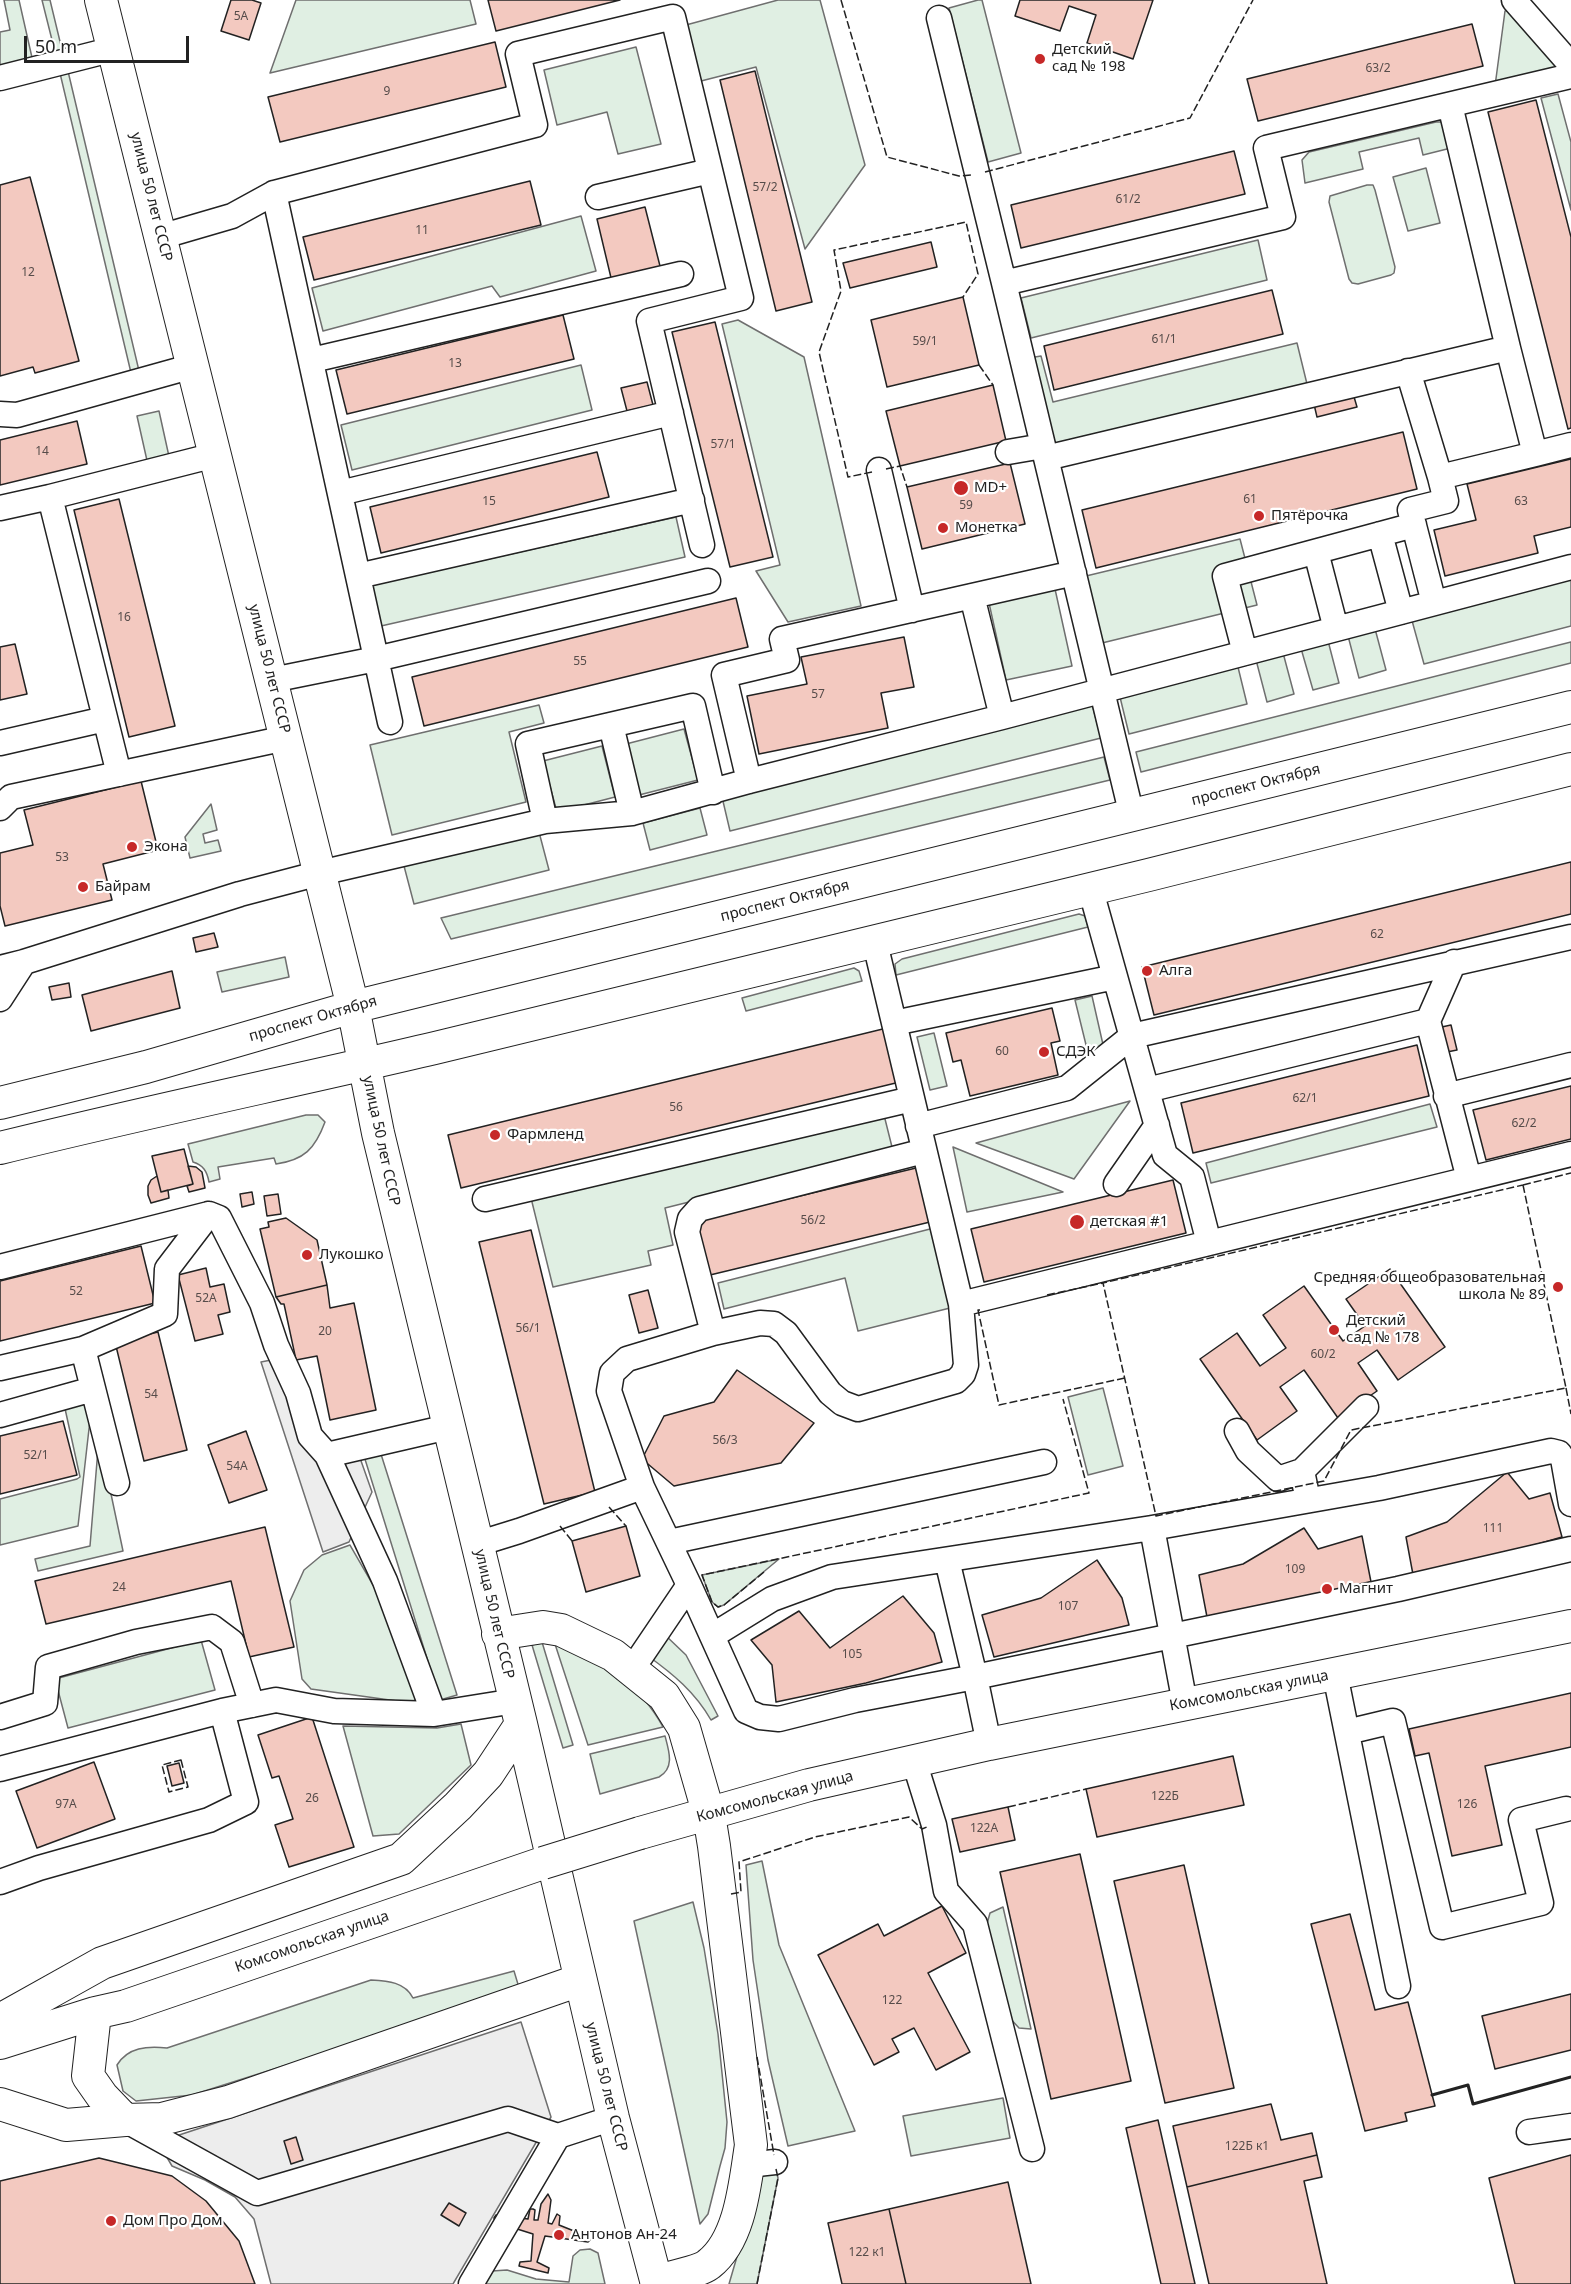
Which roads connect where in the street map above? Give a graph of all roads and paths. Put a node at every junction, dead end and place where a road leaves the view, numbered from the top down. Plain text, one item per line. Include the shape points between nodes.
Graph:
1 (101, 0) edge
2 (1514, 0) edge
3 (939, 18) dead end
4 (114, 50) junction
5 (1571, 65) edge
6 (1571, 76) edge
7 (0, 78) edge
8 (1450, 105) junction
9 (710, 171) junction
10 (274, 193) junction
11 (598, 197) dead end
12 (160, 237) junction
13 (681, 274) dead end
14 (1004, 284) junction
15 (1508, 348) junction
16 (312, 360) junction
17 (193, 366) junction
18 (1408, 371) junction
19 (671, 413) junction
20 (0, 414) edge
21 (1571, 445) edge
22 (1008, 452) dead end
23 (1044, 452) junction
24 (1535, 454) junction
25 (215, 455) junction
26 (879, 470) dead end
27 (1440, 477) junction
28 (340, 493) junction
29 (50, 497) junction
30 (692, 500) junction
31 (0, 508) edge
32 (1414, 525) junction
33 (1380, 534) junction
34 (702, 545) dead end
35 (1316, 552) junction
36 (1571, 567) edge
37 (1074, 573) junction
38 (358, 576) junction
39 (708, 581) dead end
40 (972, 596) junction
41 (1434, 603) junction
42 (912, 610) junction
43 (1401, 612) junction
44 (1336, 629) junction
45 (1245, 653) junction
46 (376, 659) junction
47 (272, 680) junction
48 (1101, 690) junction
49 (1571, 706) edge
50 (1002, 717) junction
51 (105, 719) junction
52 (390, 722) dead end
53 (611, 725) junction
54 (286, 738) junction
55 (0, 743) edge
56 (1571, 769) edge
57 (118, 774) junction
58 (749, 781) junction
59 (713, 792) junction
60 (0, 808) edge
61 (632, 813) junction
62 (1131, 816) junction
63 (545, 821) junction
64 (320, 873) junction
65 (1091, 891) junction
66 (1571, 937) edge
67 (875, 943) junction
68 (24, 962) junction
69 (1454, 962) junction
70 (0, 968) edge
71 (1115, 977) junction
72 (0, 999) edge
73 (353, 1007) junction
74 (1428, 1021) junction
75 (894, 1023) junction
76 (1132, 1036) junction
77 (365, 1064) junction
78 (1571, 1065) edge
79 (1147, 1090) junction
80 (1446, 1096) junction
81 (912, 1099) junction
82 (0, 1103) edge
83 (918, 1125) junction
84 (1157, 1125) junction
85 (0, 1148) edge
86 (924, 1151) junction
87 (1571, 1154) edge
88 (1469, 1179) junction
89 (1116, 1184) dead end
90 (485, 1199) dead end
91 (209, 1214) junction
92 (1209, 1243) junction
93 (0, 1267) edge
94 (961, 1304) junction
95 (713, 1333) junction
96 (83, 1348) junction
97 (0, 1368) edge
98 (93, 1389) junction
99 (1366, 1407) dead end
100 (0, 1415) edge
101 (448, 1427) junction
102 (1237, 1431) dead end
103 (327, 1455) junction
104 (1044, 1462) dead end
105 (1302, 1472) junction
106 (117, 1483) dead end
107 (642, 1487) junction
108 (1308, 1500) junction
109 (1571, 1504) edge
110 (1152, 1528) junction
111 (669, 1542) junction
112 (477, 1544) junction
113 (1571, 1549) edge
114 (947, 1560) junction
115 (689, 1585) junction
116 (1571, 1626) edge
117 (498, 1634) junction
118 (712, 1636) junction
119 (1172, 1636) junction
120 (641, 1656) dead end
121 (1335, 1674) junction
122 (975, 1677) junction
123 (1185, 1704) junction
124 (252, 1705) junction
125 (222, 1711) junction
126 (518, 1712) junction
127 (434, 1714) junction
128 (0, 1717) edge
129 (1347, 1732) junction
130 (989, 1744) junction
131 (914, 1761) junction
132 (0, 1769) edge
133 (1566, 1809) dead end
134 (709, 1815) junction
135 (0, 1882) edge
136 (580, 1980) junction
137 (1398, 1986) dead end
138 (95, 2013) junction
139 (0, 2020) edge
140 (0, 2043) edge
141 (0, 2104) edge
142 (613, 2118) junction
143 (124, 2120) junction
144 (1571, 2126) edge
145 (1529, 2132) dead end
146 (558, 2136) junction
147 (1032, 2149) dead end
148 (657, 2283) edge
149 (471, 2284) edge

1 - 4 main road, улица 50 лет СССР
2 - 5 street
3 - 14 street
4 - 7 street
4 - 12 main road, улица 50 лет СССР
6 - 8 street
8 - 14 street via 1266,148 1283,217
8 - 15 street
9 - 10 street via 673,17 518,54 535,124
9 - 11 street
9 - 19 street via 741,298 649,321
10 - 12 street via 232,216
10 - 16 street
12 - 17 main road, улица 50 лет СССР
13 - 16 street
14 - 23 street
15 - 18 street
15 - 24 street
16 - 28 street
17 - 20 street via 17,415
17 - 25 main road, улица 50 лет СССР
18 - 23 street
18 - 27 street
19 - 28 street
19 - 30 street
21 - 24 street
22 - 23 street
23 - 37 street
24 - 27 street
25 - 29 street
25 - 47 main road, улица 50 лет СССР
26 - 42 street
27 - 32 street via 1446,501 1410,510
28 - 38 street
29 - 31 street
29 - 51 street
30 - 34 street
30 - 38 street
32 - 33 street
32 - 41 street
33 - 35 street
33 - 43 street
35 - 44 street
35 - 45 street via 1225,576
36 - 41 street
37 - 40 street
37 - 48 street
38 - 46 street
39 - 46 street
40 - 42 street
40 - 50 street
41 - 43 street
42 - 58 street via 782,639 787,660 724,675
43 - 44 street
44 - 45 street
45 - 48 street
46 - 47 street
46 - 52 street
47 - 54 main road, улица 50 лет СССР
48 - 50 street
48 - 62 street
49 - 62 main road, проспект Октября
50 - 58 street
51 - 55 street
51 - 57 street
53 - 59 street via 693,706
53 - 61 street
53 - 63 street via 528,744
54 - 57 street
54 - 64 main road, улица 50 лет СССР
56 - 65 main road
57 - 60 street via 11,797
58 - 59 street
59 - 61 street
61 - 63 street
62 - 73 main road, проспект Октября
63 - 64 street
64 - 68 street
64 - 73 main road, улица 50 лет СССР
65 - 67 main road
65 - 71 street
66 - 69 street
67 - 75 street
67 - 77 main road
68 - 70 street
68 - 72 street
69 - 74 street
69 - 76 street
71 - 75 street
71 - 76 street
73 - 77 main road, улица 50 лет СССР
73 - 82 main road, проспект Октября via 146,1067
74 - 79 street
74 - 80 street
75 - 81 street
76 - 79 street
76 - 83 street via 1067,1088
77 - 85 main road
77 - 101 main road, улица 50 лет СССР
78 - 80 street
79 - 84 street
80 - 88 street
81 - 83 street
81 - 90 street
83 - 86 street
84 - 89 street
84 - 92 street via 1166,1155 1192,1177
86 - 94 street
86 - 95 street via 699,1209 690,1219 687,1232
87 - 88 street
88 - 92 street
91 - 93 street
91 - 96 street via 167,1269 165,1314
91 - 103 street via 219,1218 262,1303 298,1393 310,1436
92 - 94 street
94 - 95 street via 966,1365 963,1374 956,1381 858,1409 830,1393 786,1333 774,1324 760,1323
95 - 107 street via 627,1359 612,1373 609,1391
96 - 97 street
96 - 98 street
98 - 100 street
98 - 106 street
99 - 105 street
101 - 103 street
101 - 112 main road, улица 50 лет СССР
102 - 105 street via 1248,1451 1278,1479
103 - 127 street via 385,1581
104 - 111 street
105 - 108 street
107 - 111 street
107 - 112 street
108 - 109 street via 1551,1451 1563,1459
108 - 110 street
110 - 114 street
110 - 119 street
111 - 115 street
112 - 117 main road, улица 50 лет СССР
113 - 119 street
114 - 118 street via 832,1577 772,1599
114 - 122 street
115 - 118 street
115 - 120 street
116 - 121 main road, Комсомольская улица
117 - 126 main road, улица 50 лет СССР
117 - 134 main road via 543,1627 561,1630 613,1655 664,1696 684,1728
118 - 122 street via 746,1711 760,1717 779,1719
119 - 122 street
119 - 123 street
121 - 123 main road, Комсомольская улица
121 - 129 street
122 - 130 street
123 - 130 main road, Комсомольская улица
124 - 125 street
124 - 127 street via 276,1700 334,1711
124 - 128 street via 232,1642 212,1627 136,1642 48,1667 45,1704
125 - 132 street
125 - 135 street via 246,1802 209,1820
126 - 127 street
126 - 136 main road, улица 50 лет СССР
126 - 139 main road via 488,1774 401,1859 102,1963
129 - 133 street via 1393,1721 1442,1927 1541,1904 1521,1820
129 - 137 street
130 - 131 main road, Комсомольская улица
131 - 134 main road, Комсомольская улица via 809,1785
131 - 147 street via 934,1825 946,1891 975,1924
134 - 138 main road, Комсомольская улица, bridge via 543,1863 126,2006
134 - 148 main road via 751,2145 761,2164 744,2195 727,2243 708,2265
136 - 142 main road, улица 50 лет СССР
136 - 143 main road via 228,2102 162,2119
138 - 140 main road, Комсомольская улица
138 - 143 main road via 88,2076
141 - 143 main road via 66,2125
142 - 146 street
142 - 148 main road, улица 50 лет СССР
143 - 146 street via 257,2193 508,2120
144 - 145 street
146 - 149 street

